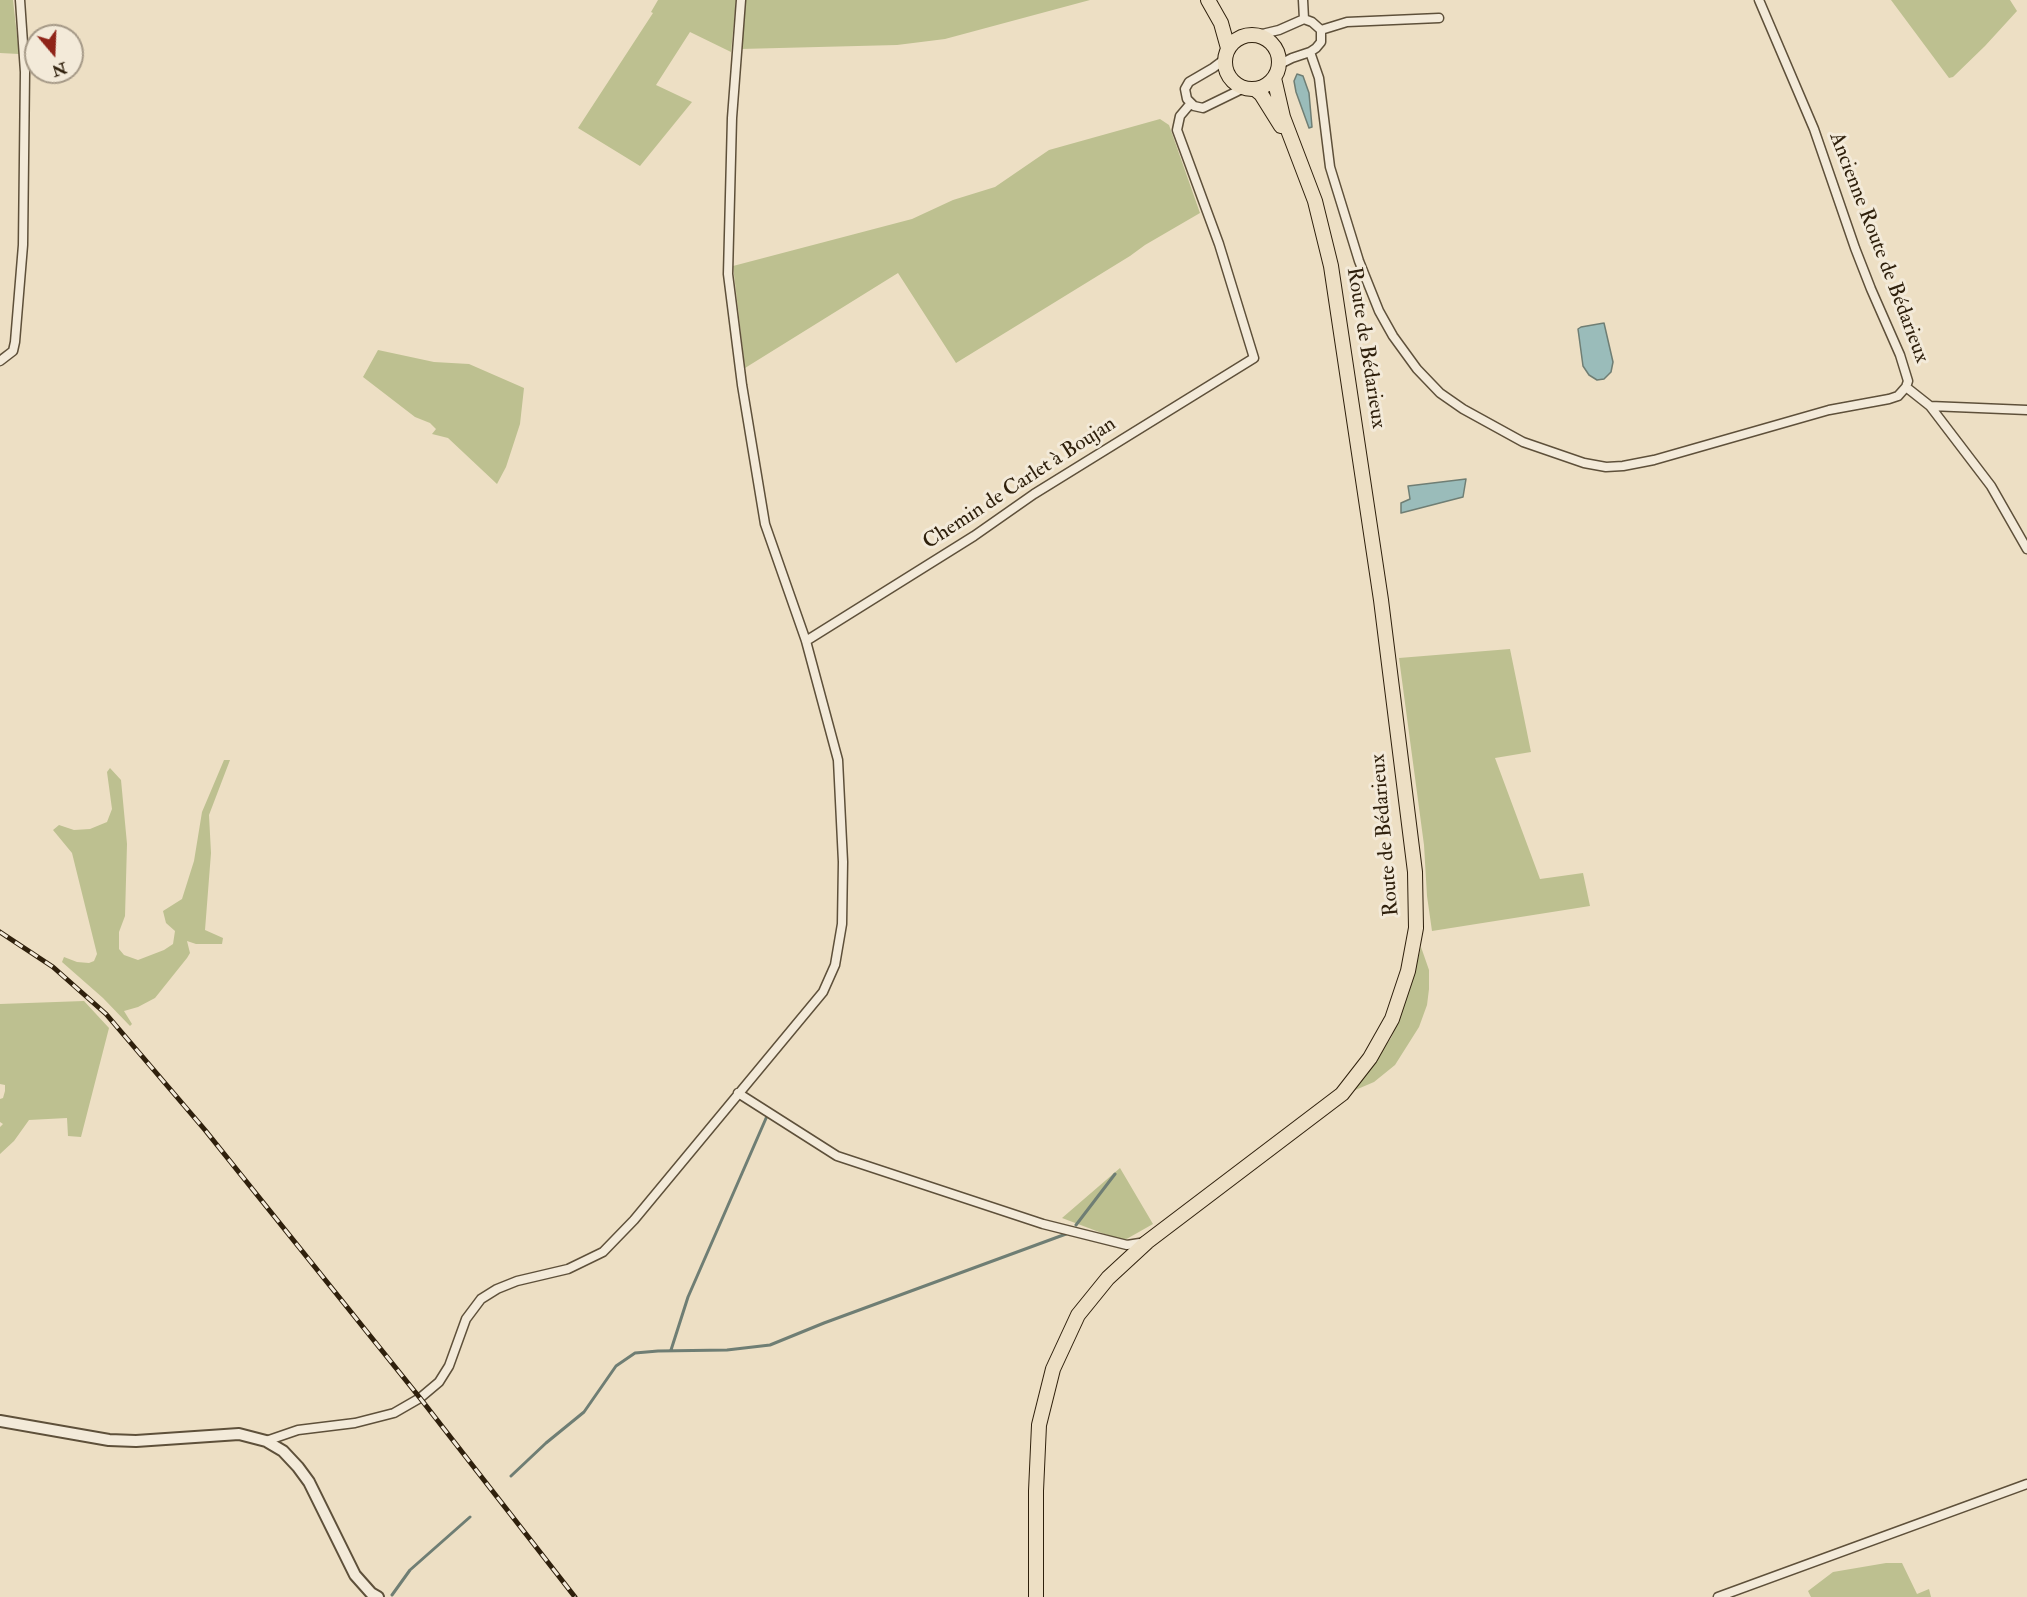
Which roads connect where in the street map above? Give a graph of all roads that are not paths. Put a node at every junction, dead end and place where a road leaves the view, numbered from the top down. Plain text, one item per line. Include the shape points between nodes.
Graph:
1 (20, 0) edge
2 (741, 0) edge
3 (1209, 0) edge
4 (1303, 0) edge
5 (1759, 0) edge
6 (1439, 18) dead end
7 (1304, 19) junction
8 (1321, 30) junction
9 (1252, 35) junction
10 (1310, 52) junction
11 (1226, 53) junction
12 (1280, 64) junction
13 (1275, 78) junction
14 (1249, 88) junction
15 (1191, 103) junction
16 (1294, 146) junction
17 (0, 361) edge
18 (1906, 387) junction
19 (1930, 406) junction
20 (2027, 410) edge
21 (2027, 549) edge
22 (807, 642) junction
23 (738, 1093) junction
24 (1147, 1242) junction
25 (0, 1421) edge
26 (266, 1441) junction
27 (2027, 1484) edge
28 (378, 1597) edge
29 (1036, 1597) edge
30 (1718, 1597) edge

1 - 17 street via 24,72 23,244 15,342 13,351
2 - 22 street via 732,118 728,274 765,524
3 - 9 main road via 1234,28
3 - 11 main road via 1221,23
4 - 7 street
5 - 18 street, Ancienne Route de Bédarieux via 1814,129 1855,248 1900,355 1907,374
6 - 8 street via 1347,22
7 - 8 street
7 - 9 street via 1279,30
8 - 10 street via 1321,42
9 - 11 main road via 1233,42
9 - 12 main road via 1272,42
10 - 12 street
10 - 18 street via 1321,89 1330,167 1379,311 1417,369 1440,393 1492,426 1523,442 1584,463 1623,466 1829,410 1889,399
11 - 14 main road via 1231,80
11 - 15 street via 1213,68 1189,82 1185,94
12 - 13 main road
13 - 14 main road via 1262,87
13 - 16 main road, Route de Bédarieux
14 - 15 street via 1208,106
14 - 16 main road, Route de Bédarieux via 1261,94
15 - 22 street, Chemin de Carlet à Boujan via 1180,116 1176,130 1219,244 1254,358 1034,494
16 - 24 main road, Route de Bédarieux via 1315,201 1331,266 1381,600 1415,872 1416,928 1408,971 1392,1018 1370,1058 1342,1094
18 - 19 street, Ancienne Route de Bédarieux
19 - 20 street
19 - 21 street, Ancienne Route de Bédarieux via 1992,486
22 - 23 street via 838,760 842,924 835,965 823,992
23 - 24 street via 837,1156 1043,1224 1127,1245
23 - 26 street via 603,1252 568,1269 517,1281 482,1299 466,1319 446,1372 420,1398 394,1413 355,1423 298,1430
24 - 29 main road, Route de Bédarieux via 1108,1278 1078,1315 1053,1369 1039,1425
25 - 26 street via 109,1440 239,1434
26 - 28 street via 283,1451 309,1482 355,1575
27 - 30 street

